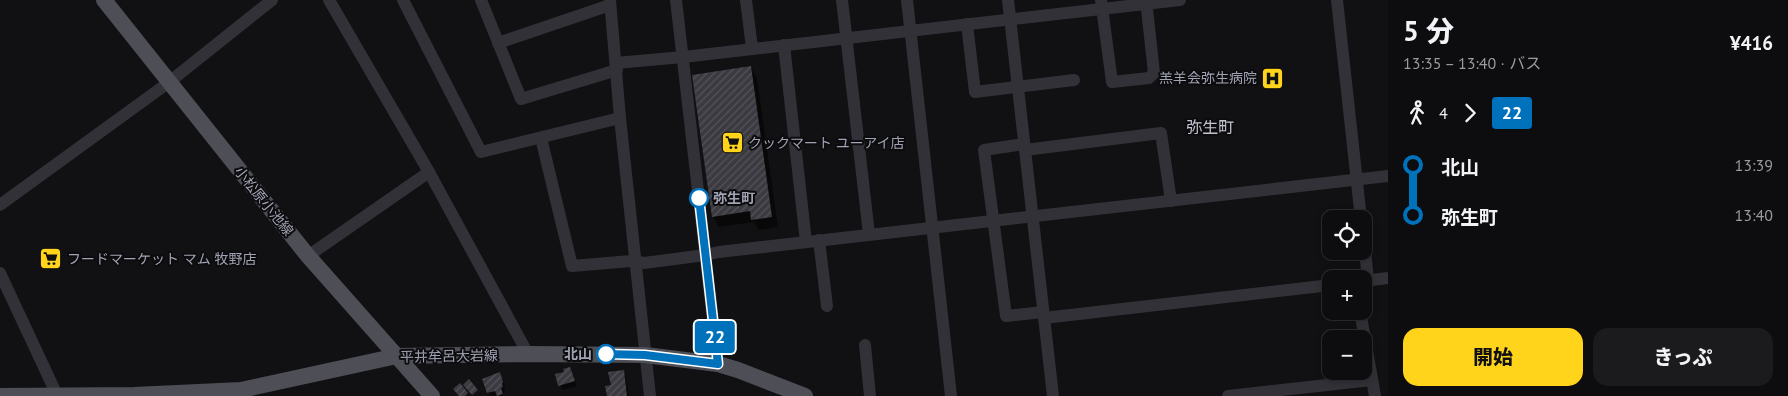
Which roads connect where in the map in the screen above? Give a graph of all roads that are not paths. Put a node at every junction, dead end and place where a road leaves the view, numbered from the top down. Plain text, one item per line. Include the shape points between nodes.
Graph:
1 (104, 0) edge
2 (272, 0) edge
3 (329, 0) edge
4 (403, 0) edge
5 (481, 0) edge
6 (676, 0) edge
7 (746, 0) edge
8 (842, 0) edge
9 (907, 0) edge
10 (1008, 0) edge
11 (1180, 0) edge
12 (1337, 0) edge
13 (610, 2) edge
14 (1146, 2) edge
15 (1101, 4) edge
16 (1010, 19) junction
17 (967, 24) junction
18 (911, 31) junction
19 (846, 38) junction
20 (498, 43) junction
21 (784, 45) junction
22 (752, 48) junction
23 (683, 57) junction
24 (617, 66) junction
25 (1074, 80) dead end
26 (168, 83) junction
27 (1018, 87) junction
28 (620, 118) junction
29 (542, 138) junction
30 (1025, 147) junction
31 (429, 172) junction
32 (1388, 176) edge
33 (1357, 179) junction
34 (2, 200) edge
35 (1171, 201) junction
36 (1360, 210) edge
37 (1033, 216) junction
38 (994, 221) junction
39 (932, 228) junction
40 (869, 234) junction
41 (820, 240) junction
42 (806, 242) junction
43 (705, 255) junction
44 (308, 256) junction
45 (636, 262) junction
46 (0, 273) edge
47 (1388, 278) edge
48 (1372, 279) edge
49 (1322, 286) edge
50 (827, 306) dead end
51 (1044, 315) junction
52 (864, 345) dead end
53 (528, 354) junction
54 (645, 355) junction
55 (397, 356) junction
56 (718, 364) junction
57 (1372, 380) joint
58 (797, 394) edge
59 (57, 395) edge
60 (0, 396) edge
61 (134, 396) edge
62 (432, 396) edge
63 (650, 396) edge
64 (870, 396) edge
65 (951, 396) edge
66 (1053, 396) edge
67 (1228, 396) edge
68 (1375, 396) edge

1 - 26 main road, 小松原小池線
2 - 26 street
3 - 31 street
4 - 29 street via 481,152
5 - 20 street
6 - 23 street
7 - 22 street
8 - 19 street
9 - 18 street
10 - 16 street
11 - 14 street
12 - 33 street
13 - 20 street
13 - 24 street
14 - 15 street
14 - 15 street via 1154,73 1149,78 1112,82
15 - 16 street
16 - 17 street
16 - 27 street
17 - 18 street
17 - 27 street via 975,92
18 - 19 street
18 - 39 street
19 - 21 street
19 - 40 street
20 - 24 street via 521,99
21 - 22 street
21 - 42 street
22 - 23 street
23 - 24 street
23 - 43 street
24 - 28 street
25 - 27 street
26 - 34 street
26 - 44 main road, 小松原小池線
27 - 30 street
28 - 29 street
28 - 45 street
29 - 45 street via 572,266
30 - 35 street via 1161,134
30 - 37 street
30 - 38 street via 984,150
31 - 44 street
31 - 53 street
32 - 33 street
33 - 35 street
33 - 36 street
35 - 37 street
37 - 38 street
37 - 51 street
38 - 39 street
38 - 51 street via 1006,316
39 - 40 street
39 - 65 street
40 - 41 street
41 - 42 street
41 - 50 street
42 - 43 street
43 - 45 street
43 - 56 street
44 - 55 main road, 小松原小池線
45 - 54 street
46 - 59 street
47 - 48 street
49 - 51 street
51 - 66 street
52 - 64 street
53 - 54 main road, 平井牟呂大岩線
53 - 55 main road, 平井牟呂大岩線
54 - 56 main road, 平井牟呂大岩線
54 - 63 street
55 - 61 main road, 平井牟呂大岩線 via 241,390
55 - 62 main road, 小松原小池線
56 - 58 main road, 平井牟呂大岩線
57 - 67 street
57 - 68 street
59 - 60 main road, 平井牟呂大岩線
59 - 61 main road, 平井牟呂大岩線

